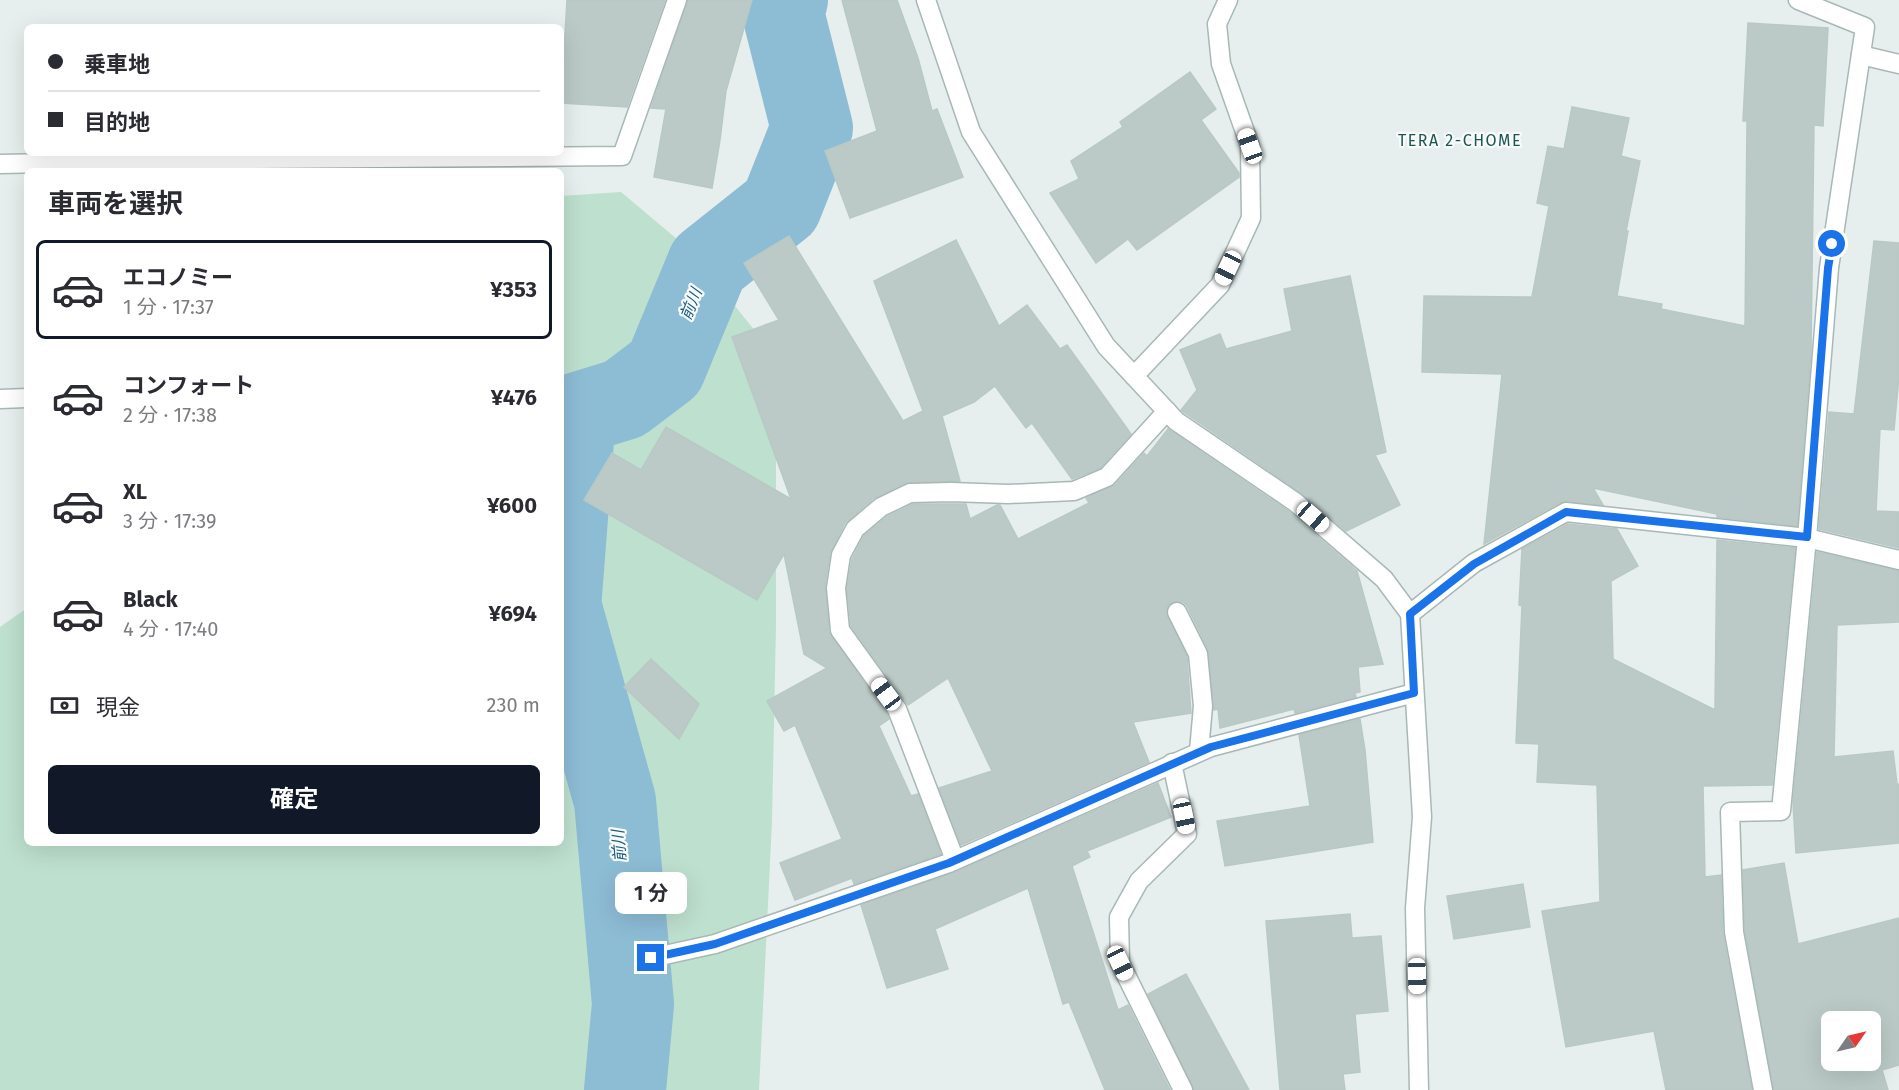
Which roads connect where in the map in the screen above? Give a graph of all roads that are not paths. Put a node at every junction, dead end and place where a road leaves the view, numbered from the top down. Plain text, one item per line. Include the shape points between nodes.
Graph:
1 (677, 0) edge
2 (926, 0) edge
3 (1228, 0) edge
4 (1798, 0) edge
5 (1861, 55) junction
6 (1899, 64) edge
7 (0, 164) edge
8 (241, 165) edge
9 (1134, 376) junction
10 (24, 398) edge
11 (0, 399) edge
12 (1167, 411) junction
13 (1807, 537) junction
14 (1899, 560) edge
15 (1177, 612) dead end
16 (1410, 614) junction
17 (1414, 693) junction
18 (1199, 752) junction
19 (1172, 763) junction
20 (955, 860) junction
21 (651, 958) dead end
22 (1183, 1090) edge
23 (1419, 1090) edge
24 (1763, 1090) edge

1 - 8 street via 622,156
2 - 9 street via 971,132 1106,346
3 - 9 street via 1217,24 1221,64 1250,146 1251,218 1220,285
4 - 5 street via 1865,27
5 - 6 street
5 - 13 street via 1828,268
7 - 8 street
9 - 12 street
10 - 11 street
12 - 16 street via 1295,502 1384,579
12 - 20 street via 1107,477 1074,491 910,493 881,507 855,529 841,555 836,588 840,630 897,709
13 - 14 street
13 - 16 street via 1566,512 1474,564
13 - 24 street via 1781,811 1730,812 1734,932
15 - 18 street via 1198,654 1203,706
16 - 17 street
17 - 18 street
17 - 23 street via 1422,817 1416,908
18 - 19 street
19 - 20 street
19 - 22 street via 1187,834 1139,881 1119,917 1119,940 1120,963
20 - 21 street via 715,944

